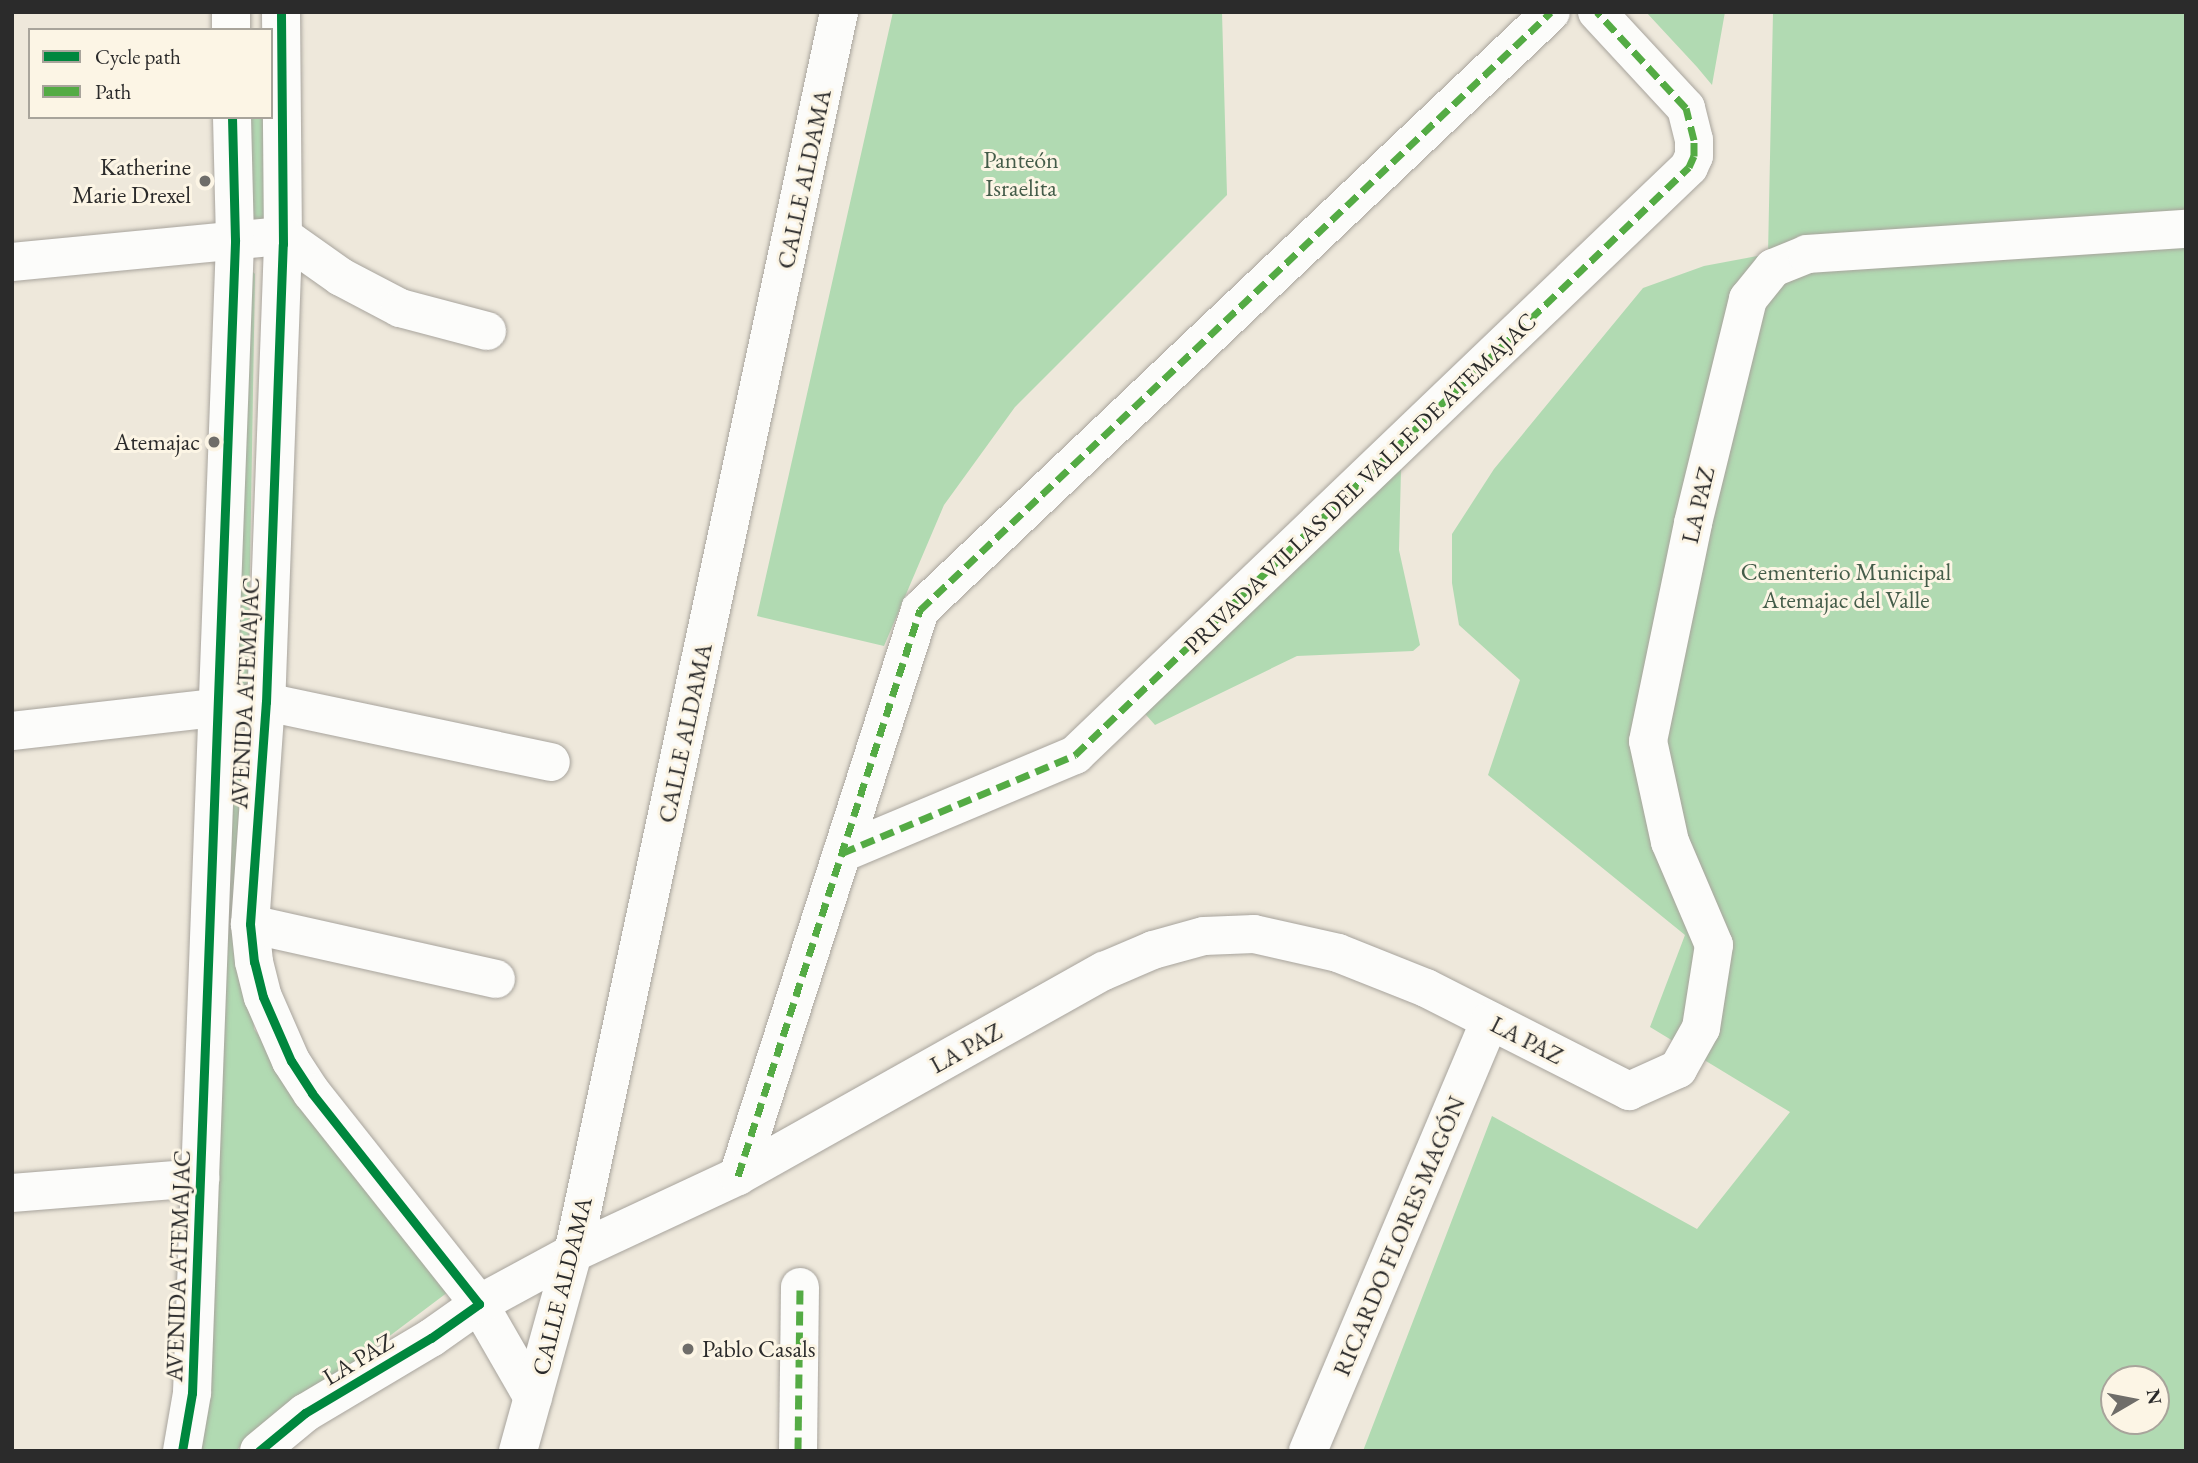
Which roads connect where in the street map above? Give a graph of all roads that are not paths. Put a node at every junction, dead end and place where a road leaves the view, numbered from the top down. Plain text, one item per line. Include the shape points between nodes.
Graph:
1 (281, 12) edge
2 (839, 12) edge
3 (1552, 12) edge
4 (1597, 12) edge
5 (232, 119) edge
6 (2186, 229) edge
7 (283, 236) junction
8 (235, 240) junction
9 (12, 262) edge
10 (487, 331) dead end
11 (266, 702) junction
12 (216, 709) junction
13 (12, 731) edge
14 (551, 762) dead end
15 (842, 853) junction
16 (250, 925) junction
17 (496, 979) dead end
18 (1490, 1021) junction
19 (738, 1176) junction
20 (200, 1178) junction
21 (12, 1192) edge
22 (573, 1253) junction
23 (800, 1287) dead end
24 (480, 1304) junction
25 (533, 1398) junction
26 (183, 1451) edge
27 (258, 1451) edge
28 (518, 1451) edge
29 (798, 1451) edge
30 (1308, 1451) edge

1 - 7 street, AVENIDA ATEMAJAC
2 - 22 street, CALLE ALDAMA
3 - 15 street via 920,610
4 - 15 street, PRIVADA VILLAS DEL VALLE DE ATEMAJAC via 1686,108 1694,140 1689,167 1075,755
5 - 8 street, AVENIDA ATEMAJAC
6 - 18 street, LA PAZ via 1807,254 1773,268 1748,299 1693,523 1648,741 1670,842 1714,945 1701,1028 1678,1069 1629,1091
7 - 8 street
7 - 10 street via 341,277 400,308
7 - 11 street, AVENIDA ATEMAJAC
8 - 9 street
8 - 12 street, AVENIDA ATEMAJAC
11 - 12 street
11 - 14 street
11 - 16 street, AVENIDA ATEMAJAC
12 - 13 street
12 - 20 street, AVENIDA ATEMAJAC
15 - 19 street
16 - 17 street
16 - 24 street, AVENIDA ATEMAJAC via 264,997 290,1061
18 - 19 street, LA PAZ via 1426,988 1338,953 1254,934 1204,936 1153,950 1104,971
18 - 30 street, RICARDO FLORES MAGÓN
19 - 22 street, LA PAZ
20 - 21 street
20 - 26 street, AVENIDA ATEMAJAC via 192,1393
22 - 24 street, LA PAZ
22 - 25 street, CALLE ALDAMA
23 - 29 street
24 - 25 street, AVENIDA ATEMAJAC
24 - 27 street, LA PAZ via 305,1413
25 - 28 street, CALLE ALDAMA

